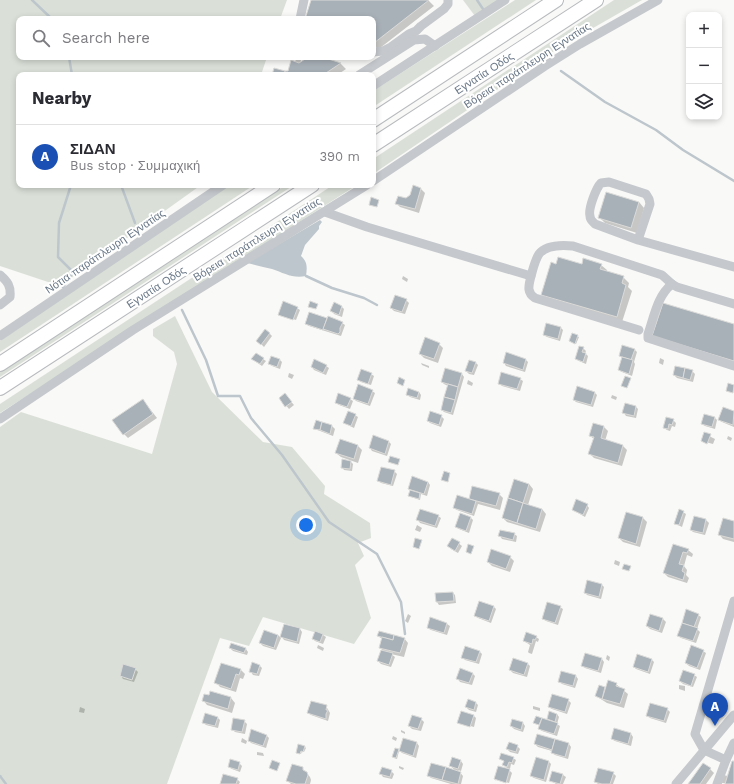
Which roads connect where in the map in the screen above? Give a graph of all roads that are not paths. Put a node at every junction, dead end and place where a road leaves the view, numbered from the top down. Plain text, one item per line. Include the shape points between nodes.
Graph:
1 (304, 0) edge
2 (448, 0) edge
3 (505, 0) edge
4 (556, 0) edge
5 (596, 0) edge
6 (658, 0) edge
7 (301, 16) edge
8 (417, 35) junction
9 (435, 46) junction
10 (376, 52) edge
11 (364, 72) edge
12 (376, 84) edge
13 (376, 118) edge
14 (376, 143) edge
15 (376, 179) edge
16 (219, 188) edge
17 (268, 188) edge
18 (307, 188) edge
19 (362, 188) edge
20 (325, 212) junction
21 (638, 240) junction
22 (734, 267) edge
23 (0, 275) edge
24 (531, 276) junction
25 (672, 284) junction
26 (734, 304) edge
27 (0, 305) edge
28 (639, 330) dead end
29 (0, 336) edge
30 (0, 364) edge
31 (734, 366) edge
32 (0, 388) edge
33 (0, 419) edge
34 (734, 601) edge
35 (734, 715) edge
36 (734, 743) edge
37 (704, 750) junction
38 (726, 760) junction
39 (676, 784) edge
40 (717, 784) edge

1 - 7 street
2 - 8 street via 444,9 421,26
3 - 9 street
4 - 13 highway, Εγνατία Οδός
5 - 14 highway, Εγνατία Οδός
6 - 15 street, Βόρεια παράπλευρη Εγνατίας via 545,66
8 - 9 street
8 - 10 street via 409,34 391,47
8 - 11 street
9 - 12 street
16 - 29 street, Νότια παράπλευρη Εγνατίας
17 - 30 highway, Εγνατία Οδός
18 - 32 highway, Εγνατία Οδός
19 - 20 street, Βόρεια παράπλευρη Εγνατίας
20 - 24 street via 366,227
20 - 33 street, Βόρεια παράπλευρη Εγνατίας via 133,330
21 - 21 street via 595,224 591,220 589,214 597,187 602,183 609,182 646,194 650,204
21 - 22 street
23 - 27 street via 10,285 10,297
24 - 25 street via 541,252 564,245 662,275
24 - 28 street via 528,290 534,298
25 - 26 street
25 - 31 street via 661,295 648,338
34 - 37 street via 695,734
35 - 37 street
36 - 38 street
37 - 38 street
37 - 39 street
38 - 40 street

